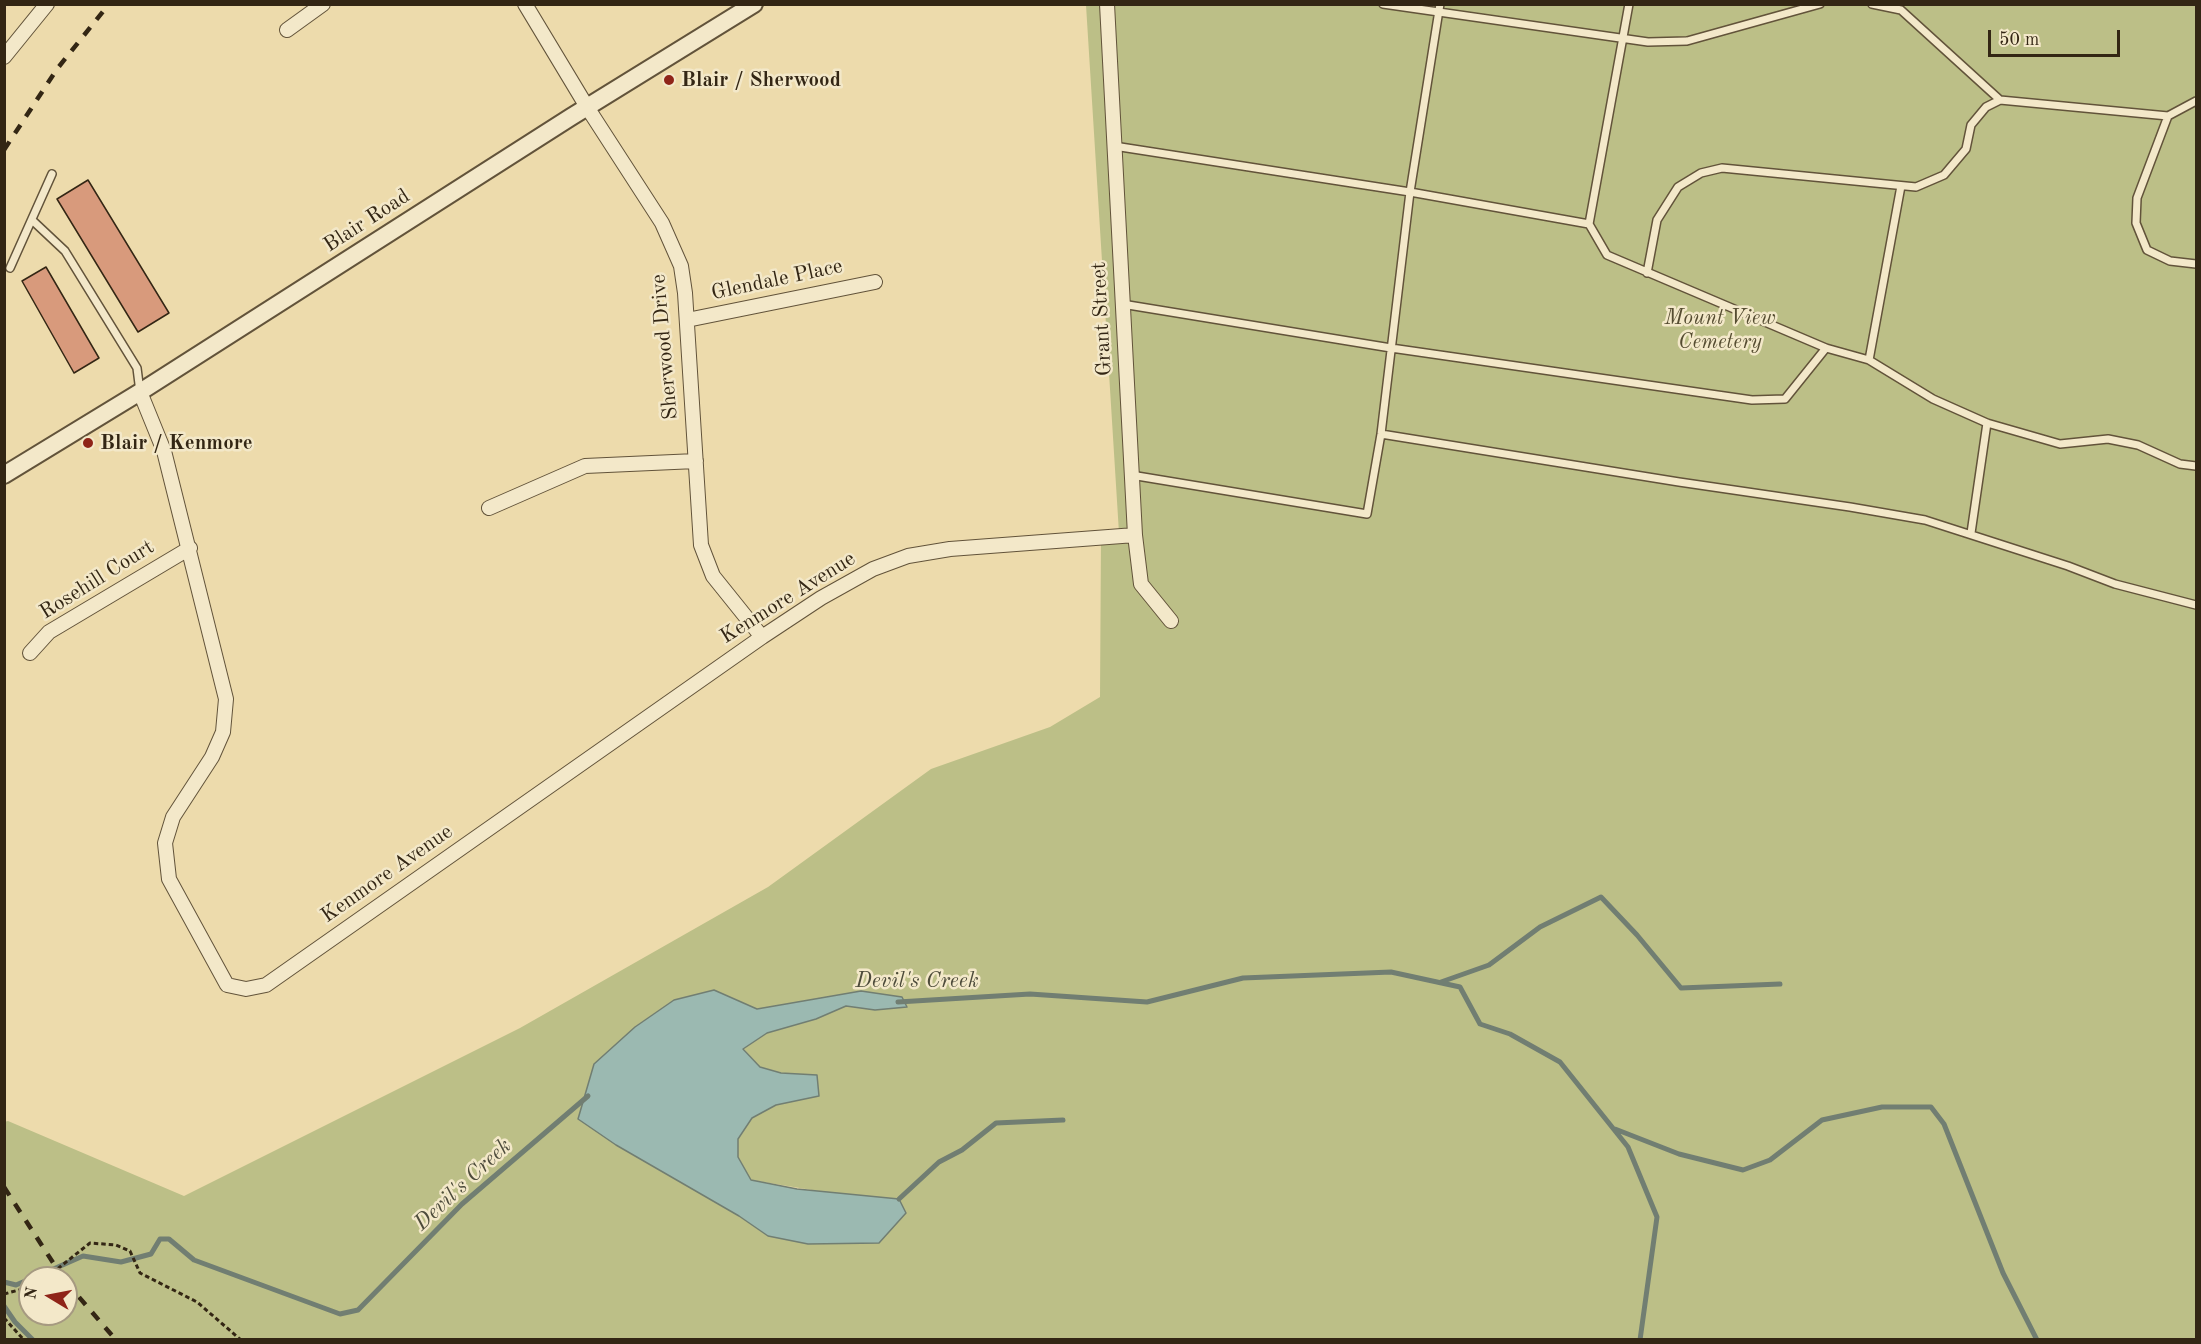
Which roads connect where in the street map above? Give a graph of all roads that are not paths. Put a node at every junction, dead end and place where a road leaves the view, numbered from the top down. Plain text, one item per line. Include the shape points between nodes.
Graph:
1 (47, 4) edge
2 (323, 4) edge
3 (525, 4) edge
4 (753, 4) edge
5 (1107, 4) edge
6 (1383, 4) edge
7 (1629, 4) edge
8 (1872, 4) edge
9 (1817, 5) edge
10 (1439, 8) edge
11 (287, 30) dead end
12 (1624, 38) junction
13 (4, 57) edge
14 (2000, 100) junction
15 (2196, 101) edge
16 (587, 107) junction
17 (2168, 116) junction
18 (1114, 146) junction
19 (52, 174) dead end
20 (1901, 186) junction
21 (1410, 192) junction
22 (32, 220) junction
23 (1589, 224) junction
24 (2196, 264) edge
25 (10, 268) dead end
26 (1647, 273) junction
27 (875, 282) dead end
28 (1122, 304) junction
29 (687, 321) junction
30 (1391, 348) junction
31 (1826, 348) junction
32 (1869, 360) junction
33 (140, 392) junction
34 (1987, 423) junction
35 (1381, 434) junction
36 (696, 461) junction
37 (2196, 466) edge
38 (4, 475) edge
39 (1131, 475) junction
40 (489, 508) dead end
41 (1971, 533) junction
42 (1135, 535) junction
43 (190, 548) junction
44 (2196, 605) edge
45 (1171, 621) dead end
46 (762, 637) junction
47 (30, 653) dead end

1 - 13 street
2 - 11 street
3 - 16 street, Sherwood Drive
4 - 16 street, Blair Road
5 - 18 street, Grant Street
6 - 10 lane
7 - 12 lane
8 - 14 lane via 1901,10
9 - 12 lane via 1687,41
10 - 12 lane
10 - 21 lane
12 - 23 lane
14 - 17 lane
14 - 20 lane via 1986,107 1971,125 1966,149 1944,175 1916,187
15 - 17 lane
16 - 29 street, Sherwood Drive via 662,223 681,266
16 - 33 street, Blair Road
17 - 24 lane via 2137,198 2136,223 2148,250 2170,261
18 - 21 lane
18 - 28 street, Grant Street
19 - 22 lane
20 - 26 lane via 1722,168 1701,173 1678,187 1657,220
20 - 32 lane
21 - 23 lane
21 - 30 lane
22 - 25 lane
22 - 33 lane via 65,251 137,368
23 - 26 lane via 1607,255
26 - 31 lane
27 - 29 street, Glendale Place
28 - 30 lane
28 - 39 street, Grant Street
29 - 36 street, Sherwood Drive
30 - 31 lane via 1752,400 1785,399
30 - 35 lane
31 - 32 lane
32 - 34 lane via 1933,399
33 - 38 street, Blair Road
33 - 43 street, Kenmore Avenue via 164,451
34 - 37 lane via 2060,444 2108,439 2138,445 2180,464
34 - 41 lane
35 - 39 lane via 1367,514
35 - 41 lane via 1850,507 1925,520
36 - 40 street via 585,465
36 - 46 street, Sherwood Drive via 701,545 713,576
39 - 42 street, Grant Street
41 - 44 lane via 2115,584
42 - 45 street, Grant Street via 1142,585
42 - 46 street, Kenmore Avenue via 950,549 908,556 873,569
43 - 46 street, Kenmore Avenue via 226,699 223,732 173,817 165,843 169,879 227,985 246,989 266,985
43 - 47 street, Rosehill Court via 49,632

